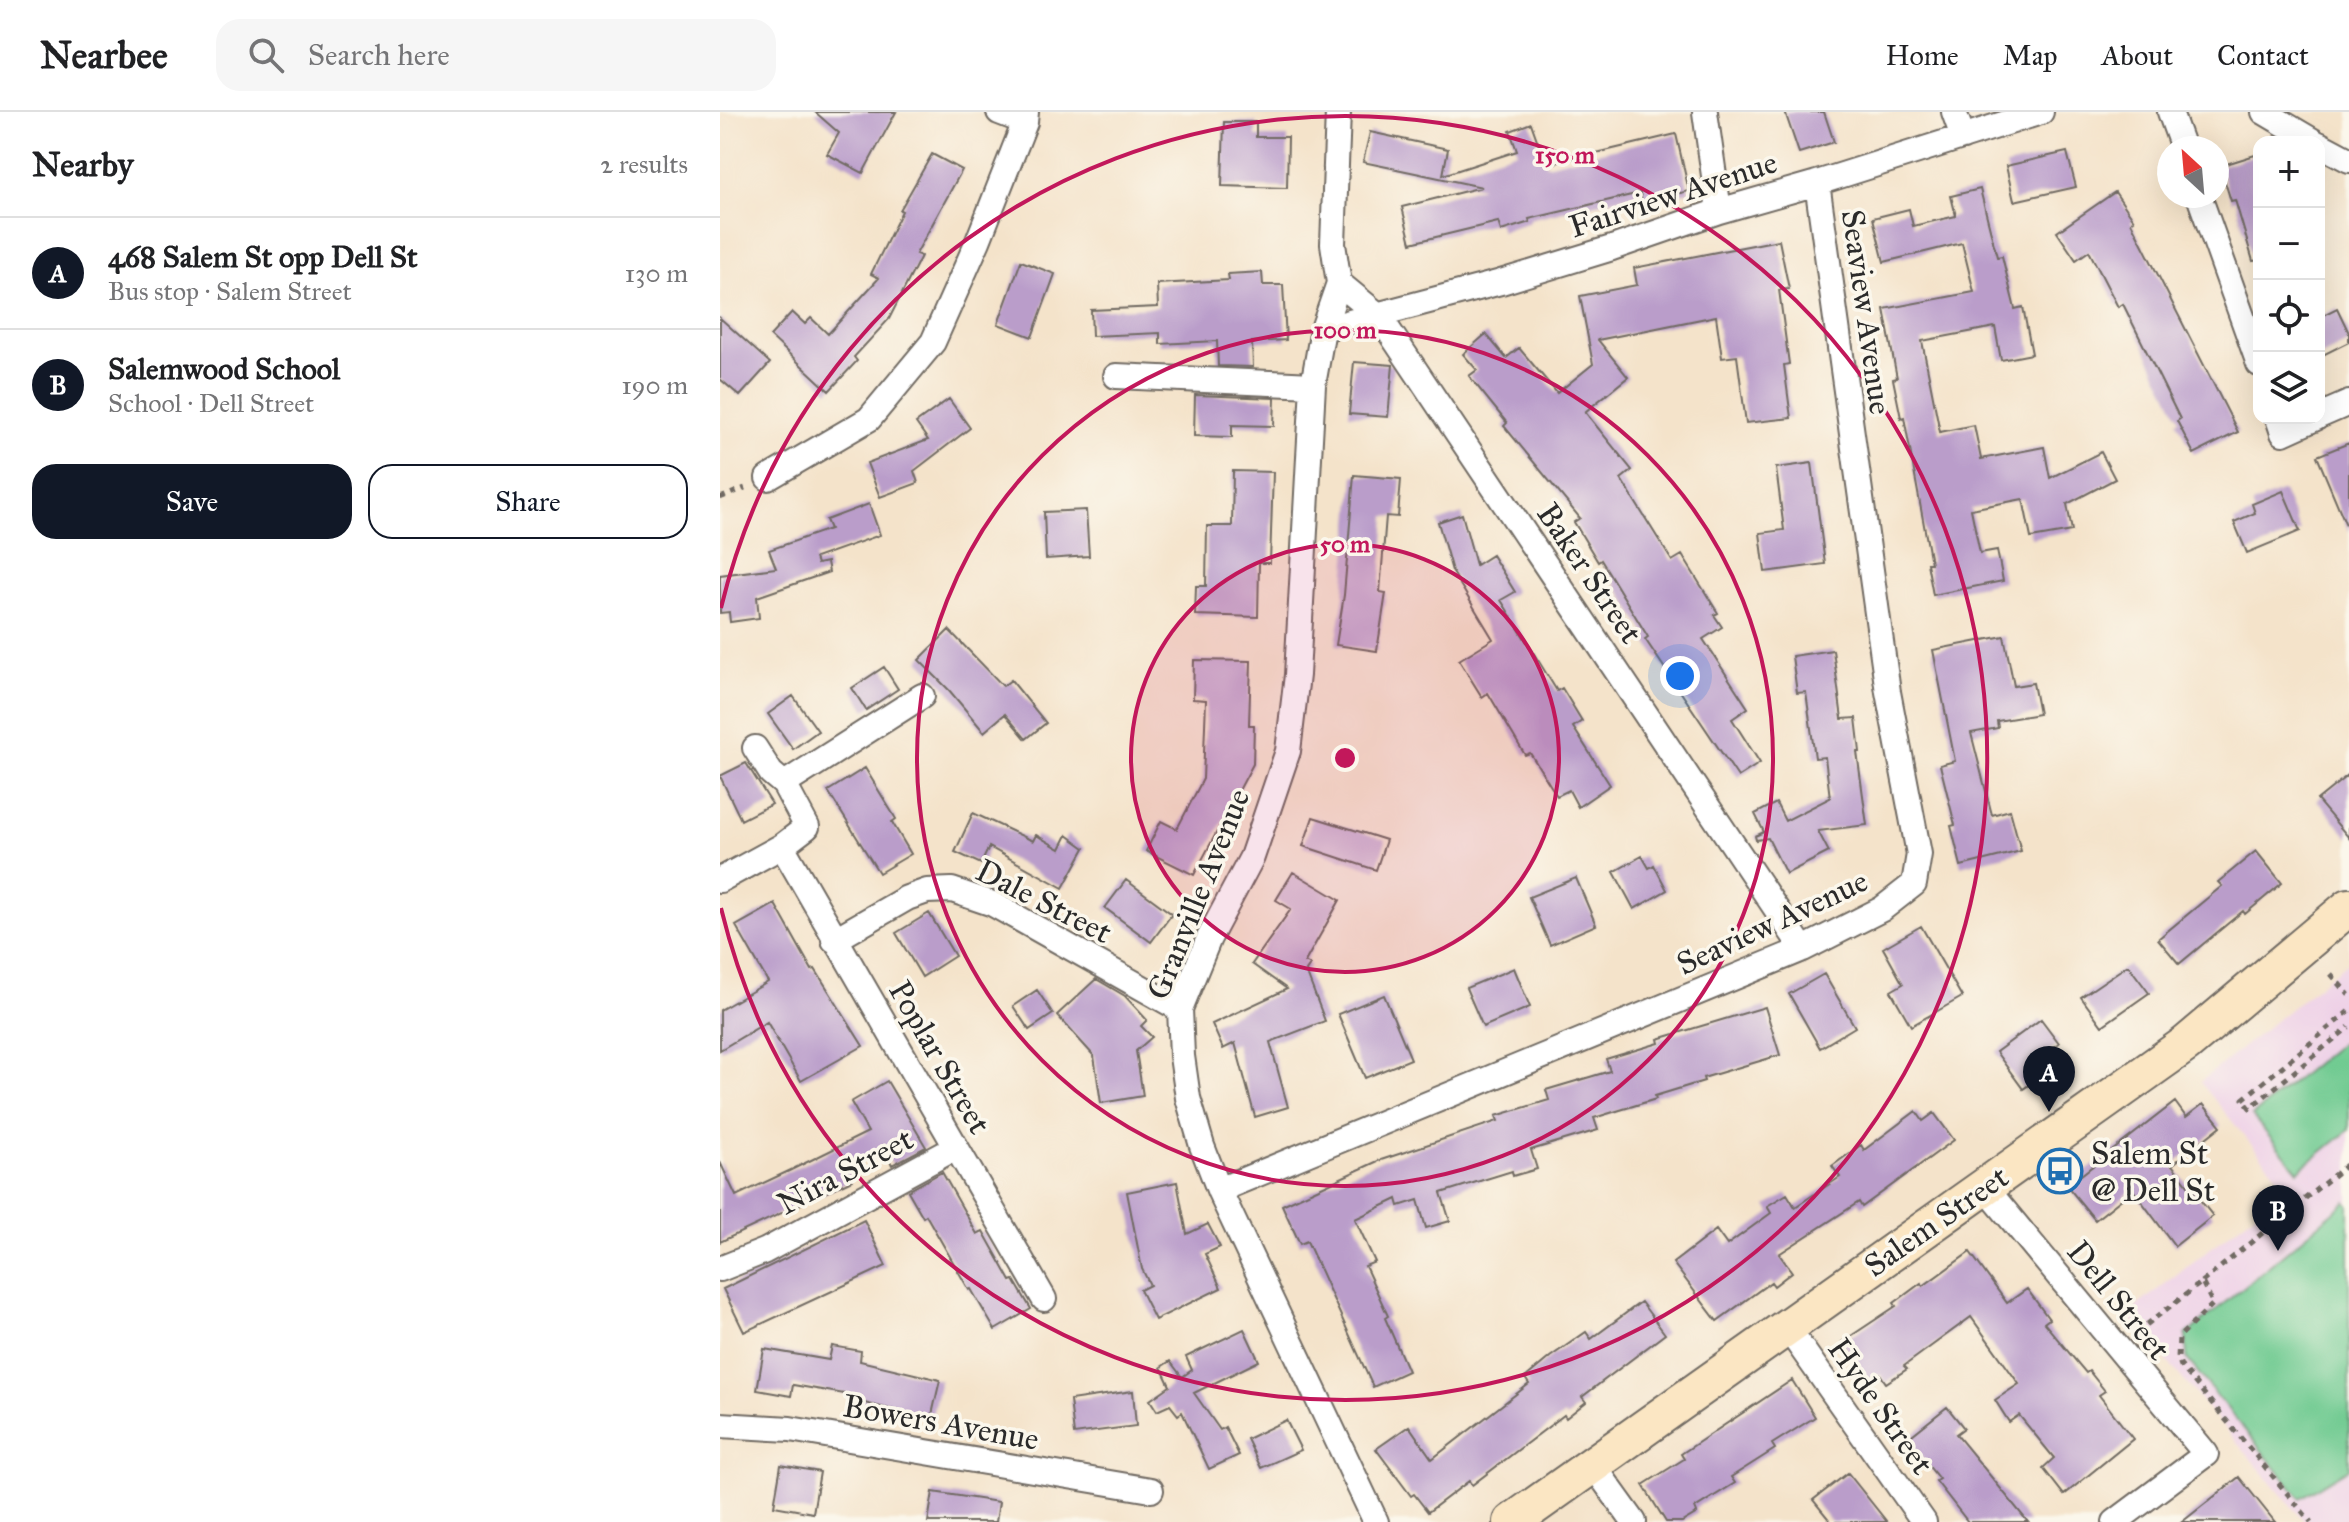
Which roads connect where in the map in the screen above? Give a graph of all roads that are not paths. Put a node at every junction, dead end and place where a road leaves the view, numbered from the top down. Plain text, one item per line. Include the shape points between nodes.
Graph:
1 (999, 112) edge
2 (1338, 112) edge
3 (1705, 112) edge
4 (1954, 112) edge
5 (2041, 112) edge
6 (2170, 112) edge
7 (2264, 112) edge
8 (1025, 117) edge
9 (2179, 136) edge
10 (2305, 136) edge
11 (1963, 137) junction
12 (2325, 147) edge
13 (2349, 160) edge
14 (1817, 183) junction
15 (2203, 208) edge
16 (1719, 211) junction
17 (1339, 283) junction
18 (1379, 316) junction
19 (1323, 329) junction
20 (2255, 352) edge
21 (1116, 376) dead end
22 (1313, 385) junction
23 (2349, 403) edge
24 (2325, 414) edge
25 (768, 478) dead end
26 (922, 696) dead end
27 (755, 748) dead end
28 (784, 784) junction
29 (782, 846) junction
30 (720, 880) edge
31 (2349, 907) edge
32 (834, 940) junction
33 (1803, 949) junction
34 (1180, 1009) junction
35 (955, 1148) junction
36 (1984, 1186) junction
37 (1219, 1190) junction
38 (720, 1269) edge
39 (1044, 1299) dead end
40 (1786, 1326) junction
41 (720, 1425) edge
42 (1593, 1465) junction
43 (1151, 1490) dead end
44 (1376, 1522) edge
45 (1513, 1522) edge
46 (1634, 1522) edge
47 (1924, 1522) edge
48 (2115, 1522) edge

1 - 8 street
2 - 17 street, Granville Avenue via 1333,244
3 - 16 street
4 - 11 street
5 - 11 street, Fairview Avenue
6 - 9 street
7 - 10 street
8 - 25 street via 933,342 869,419
11 - 14 street, Fairview Avenue
12 - 13 street
14 - 16 street, Fairview Avenue
14 - 33 street, Seaview Avenue via 1888,692 1919,854 1914,884 1882,909
15 - 20 street
16 - 18 street, Fairview Avenue
17 - 18 street, Baker Street
17 - 19 street, Granville Avenue
18 - 19 street, Fairview Avenue
18 - 33 street, Baker Street
19 - 22 street, Granville Avenue
21 - 22 street
22 - 34 street, Granville Avenue via 1288,751 1252,857 1209,938
23 - 24 street
26 - 28 street
27 - 28 street
28 - 29 street via 807,827
29 - 30 street
29 - 32 street, Poplar Street
31 - 36 main road, Salem Street via 2186,1044
32 - 34 street, Dale Street via 907,898 952,890 993,904
32 - 35 street, Poplar Street
33 - 37 street, Seaview Avenue
34 - 37 street, Granville Avenue via 1188,1098
35 - 38 street, Nira Street via 765,1251
35 - 39 street, Poplar Street
36 - 40 main road, Salem Street
36 - 48 street, Dell Street via 2206,1454
37 - 44 street, Granville Avenue
40 - 42 main road, Salem Street
40 - 47 street, Hyde Street
41 - 43 street, Bowers Avenue via 790,1429
42 - 45 main road, Salem Street
42 - 46 street

